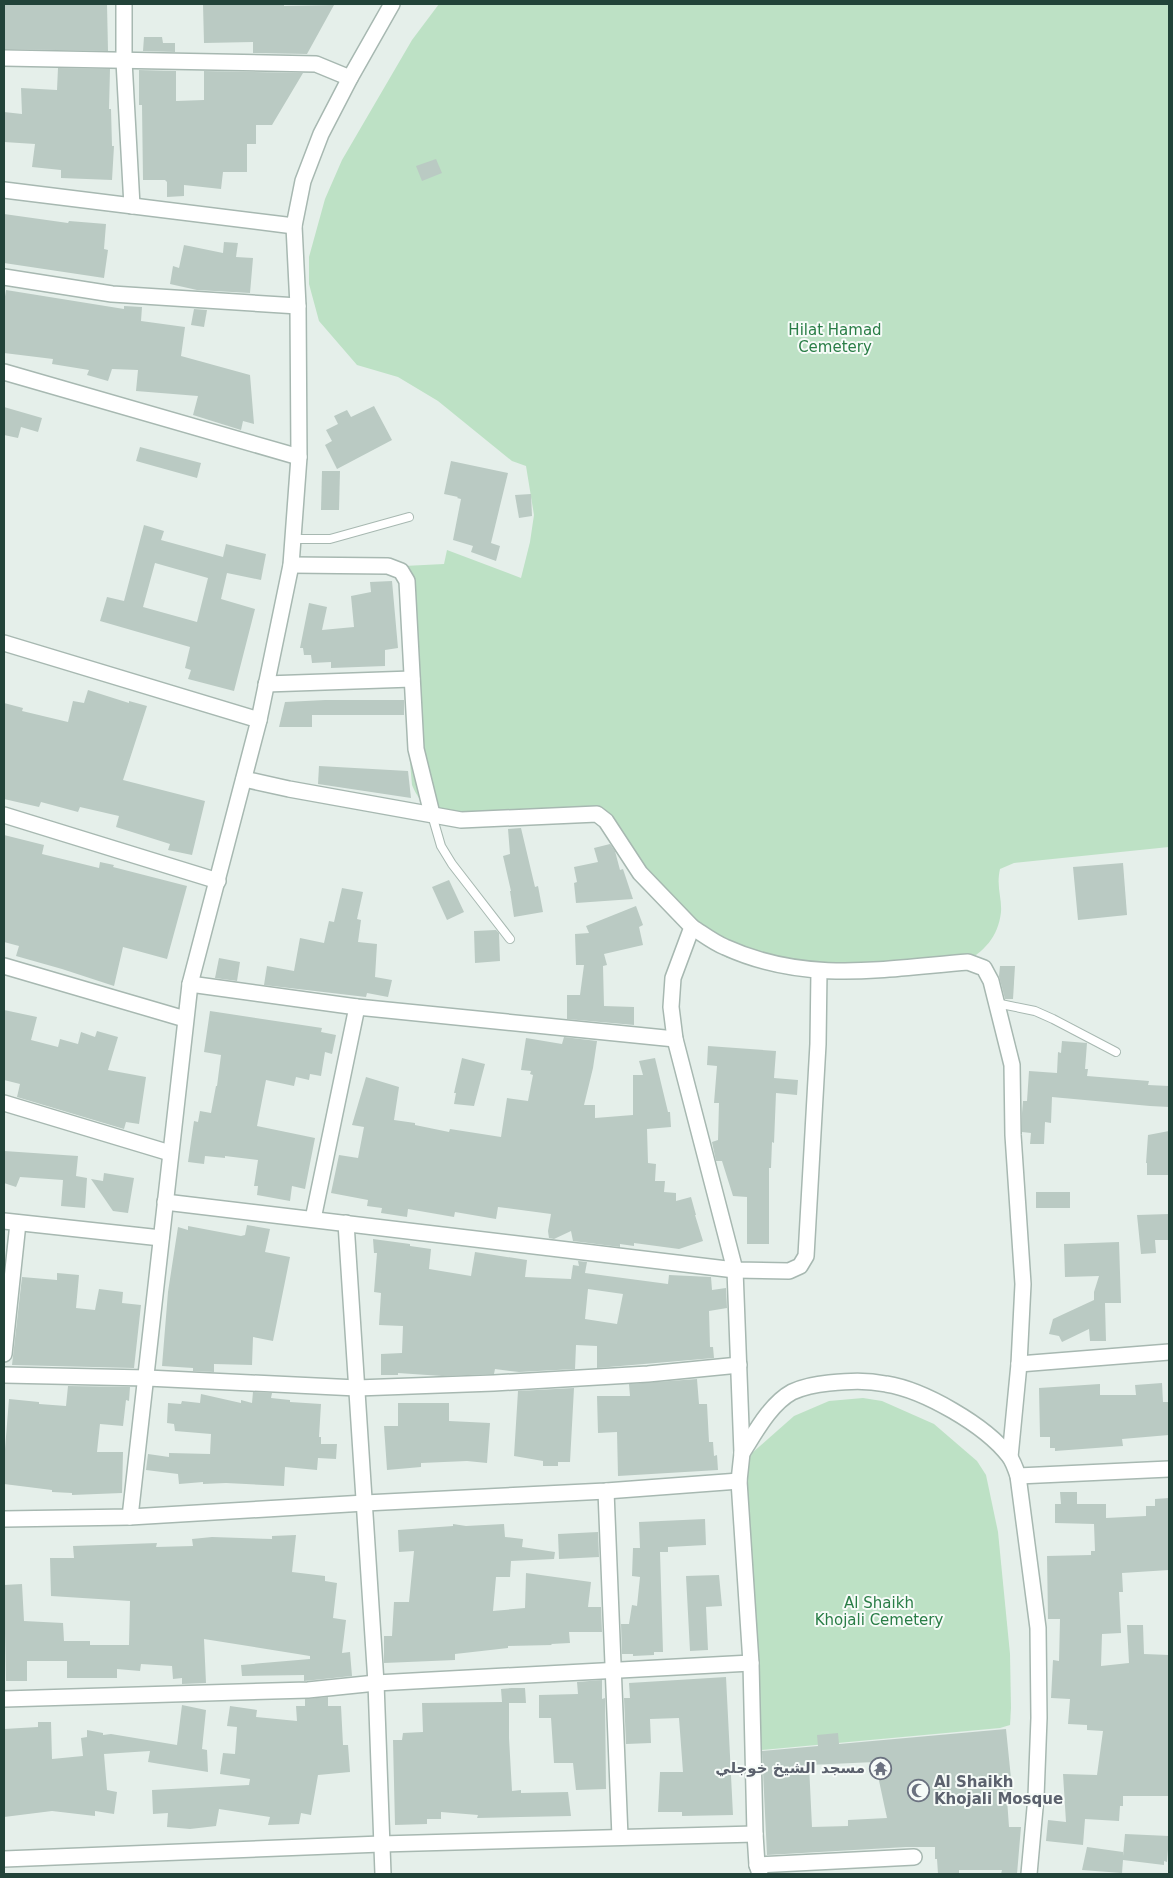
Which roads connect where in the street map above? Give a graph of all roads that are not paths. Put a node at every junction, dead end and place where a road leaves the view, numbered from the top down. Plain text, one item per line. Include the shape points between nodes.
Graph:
1 (124, 4) edge
2 (392, 4) edge
3 (4, 58) edge
4 (124, 60) junction
5 (350, 78) junction
6 (4, 190) edge
7 (132, 206) junction
8 (294, 226) junction
9 (4, 277) edge
10 (298, 306) junction
11 (4, 372) edge
12 (299, 457) junction
13 (409, 517) dead end
14 (293, 539) junction
15 (291, 565) junction
16 (4, 643) edge
17 (412, 679) junction
18 (266, 684) junction
19 (259, 720) junction
20 (244, 779) junction
21 (432, 814) junction
22 (4, 815) edge
23 (218, 881) junction
24 (692, 928) junction
25 (510, 938) dead end
26 (4, 966) edge
27 (819, 971) junction
28 (190, 984) junction
29 (996, 1004) junction
30 (357, 1007) junction
31 (185, 1019) junction
32 (675, 1039) junction
33 (1116, 1052) dead end
34 (4, 1103) edge
35 (170, 1153) junction
36 (165, 1202) junction
37 (313, 1219) junction
38 (11, 1222) edge
39 (346, 1223) junction
40 (161, 1238) junction
41 (735, 1270) junction
42 (1169, 1352) edge
43 (4, 1354) edge
44 (1019, 1364) junction
45 (739, 1365) junction
46 (4, 1375) edge
47 (146, 1378) junction
48 (357, 1388) junction
49 (742, 1453) junction
50 (1010, 1457) junction
51 (1169, 1470) edge
52 (1018, 1476) junction
53 (739, 1481) junction
54 (606, 1491) junction
55 (365, 1503) junction
56 (130, 1517) junction
57 (4, 1519) edge
58 (751, 1662) junction
59 (613, 1669) junction
60 (376, 1683) junction
61 (4, 1699) edge
62 (755, 1834) junction
63 (620, 1837) junction
64 (381, 1844) junction
65 (914, 1857) dead end
66 (4, 1859) edge
67 (759, 1870) edge
68 (383, 1874) edge
69 (1029, 1874) edge

1 - 4 street
2 - 5 street
3 - 4 street
4 - 5 street via 316,64
4 - 7 street
5 - 8 street via 321,134 303,181
6 - 7 street
7 - 8 street
8 - 10 street
9 - 10 street via 112,294
10 - 12 street
11 - 12 street
12 - 14 street
13 - 14 lane via 330,539
14 - 15 street
15 - 17 street via 388,566 401,571 407,581
15 - 18 street
16 - 19 street
17 - 18 street
17 - 21 street via 416,749
18 - 19 street
19 - 20 street
20 - 21 street
20 - 23 street
21 - 24 street via 461,820 597,814 606,821 640,873
21 - 25 lane via 441,846 452,864
22 - 23 street
23 - 28 street
24 - 27 street via 724,946 756,958
24 - 32 street via 673,978 671,1007
26 - 31 street
27 - 29 street via 852,972 968,962 984,968 991,981
27 - 41 street via 806,1256 800,1266 789,1271
28 - 30 street
28 - 31 street
29 - 33 lane via 1035,1011
29 - 44 street via 1012,1065 1022,1284
30 - 32 street
30 - 37 street
31 - 35 street
32 - 41 street
34 - 35 street
35 - 36 street
36 - 37 street
36 - 40 street
37 - 39 street
38 - 40 street
38 - 43 street
39 - 41 street
39 - 48 street
40 - 47 street
41 - 45 street
42 - 44 street
44 - 50 street
45 - 48 street via 648,1374
45 - 49 street
46 - 47 street
47 - 48 street
47 - 56 street
48 - 55 street
49 - 50 street via 776,1404 792,1392 819,1384 858,1380 888,1384 920,1395 962,1416
49 - 53 street
50 - 52 street
51 - 52 street
52 - 69 street via 1038,1628 1036,1787
53 - 54 street
53 - 58 street
54 - 55 street
54 - 59 street
55 - 56 street
55 - 60 street
56 - 57 street
58 - 59 street
58 - 62 street
59 - 60 street
59 - 63 street
60 - 61 street via 308,1690
60 - 64 street
62 - 63 street
62 - 67 street
63 - 64 street
64 - 66 street
64 - 68 street
65 - 67 street

